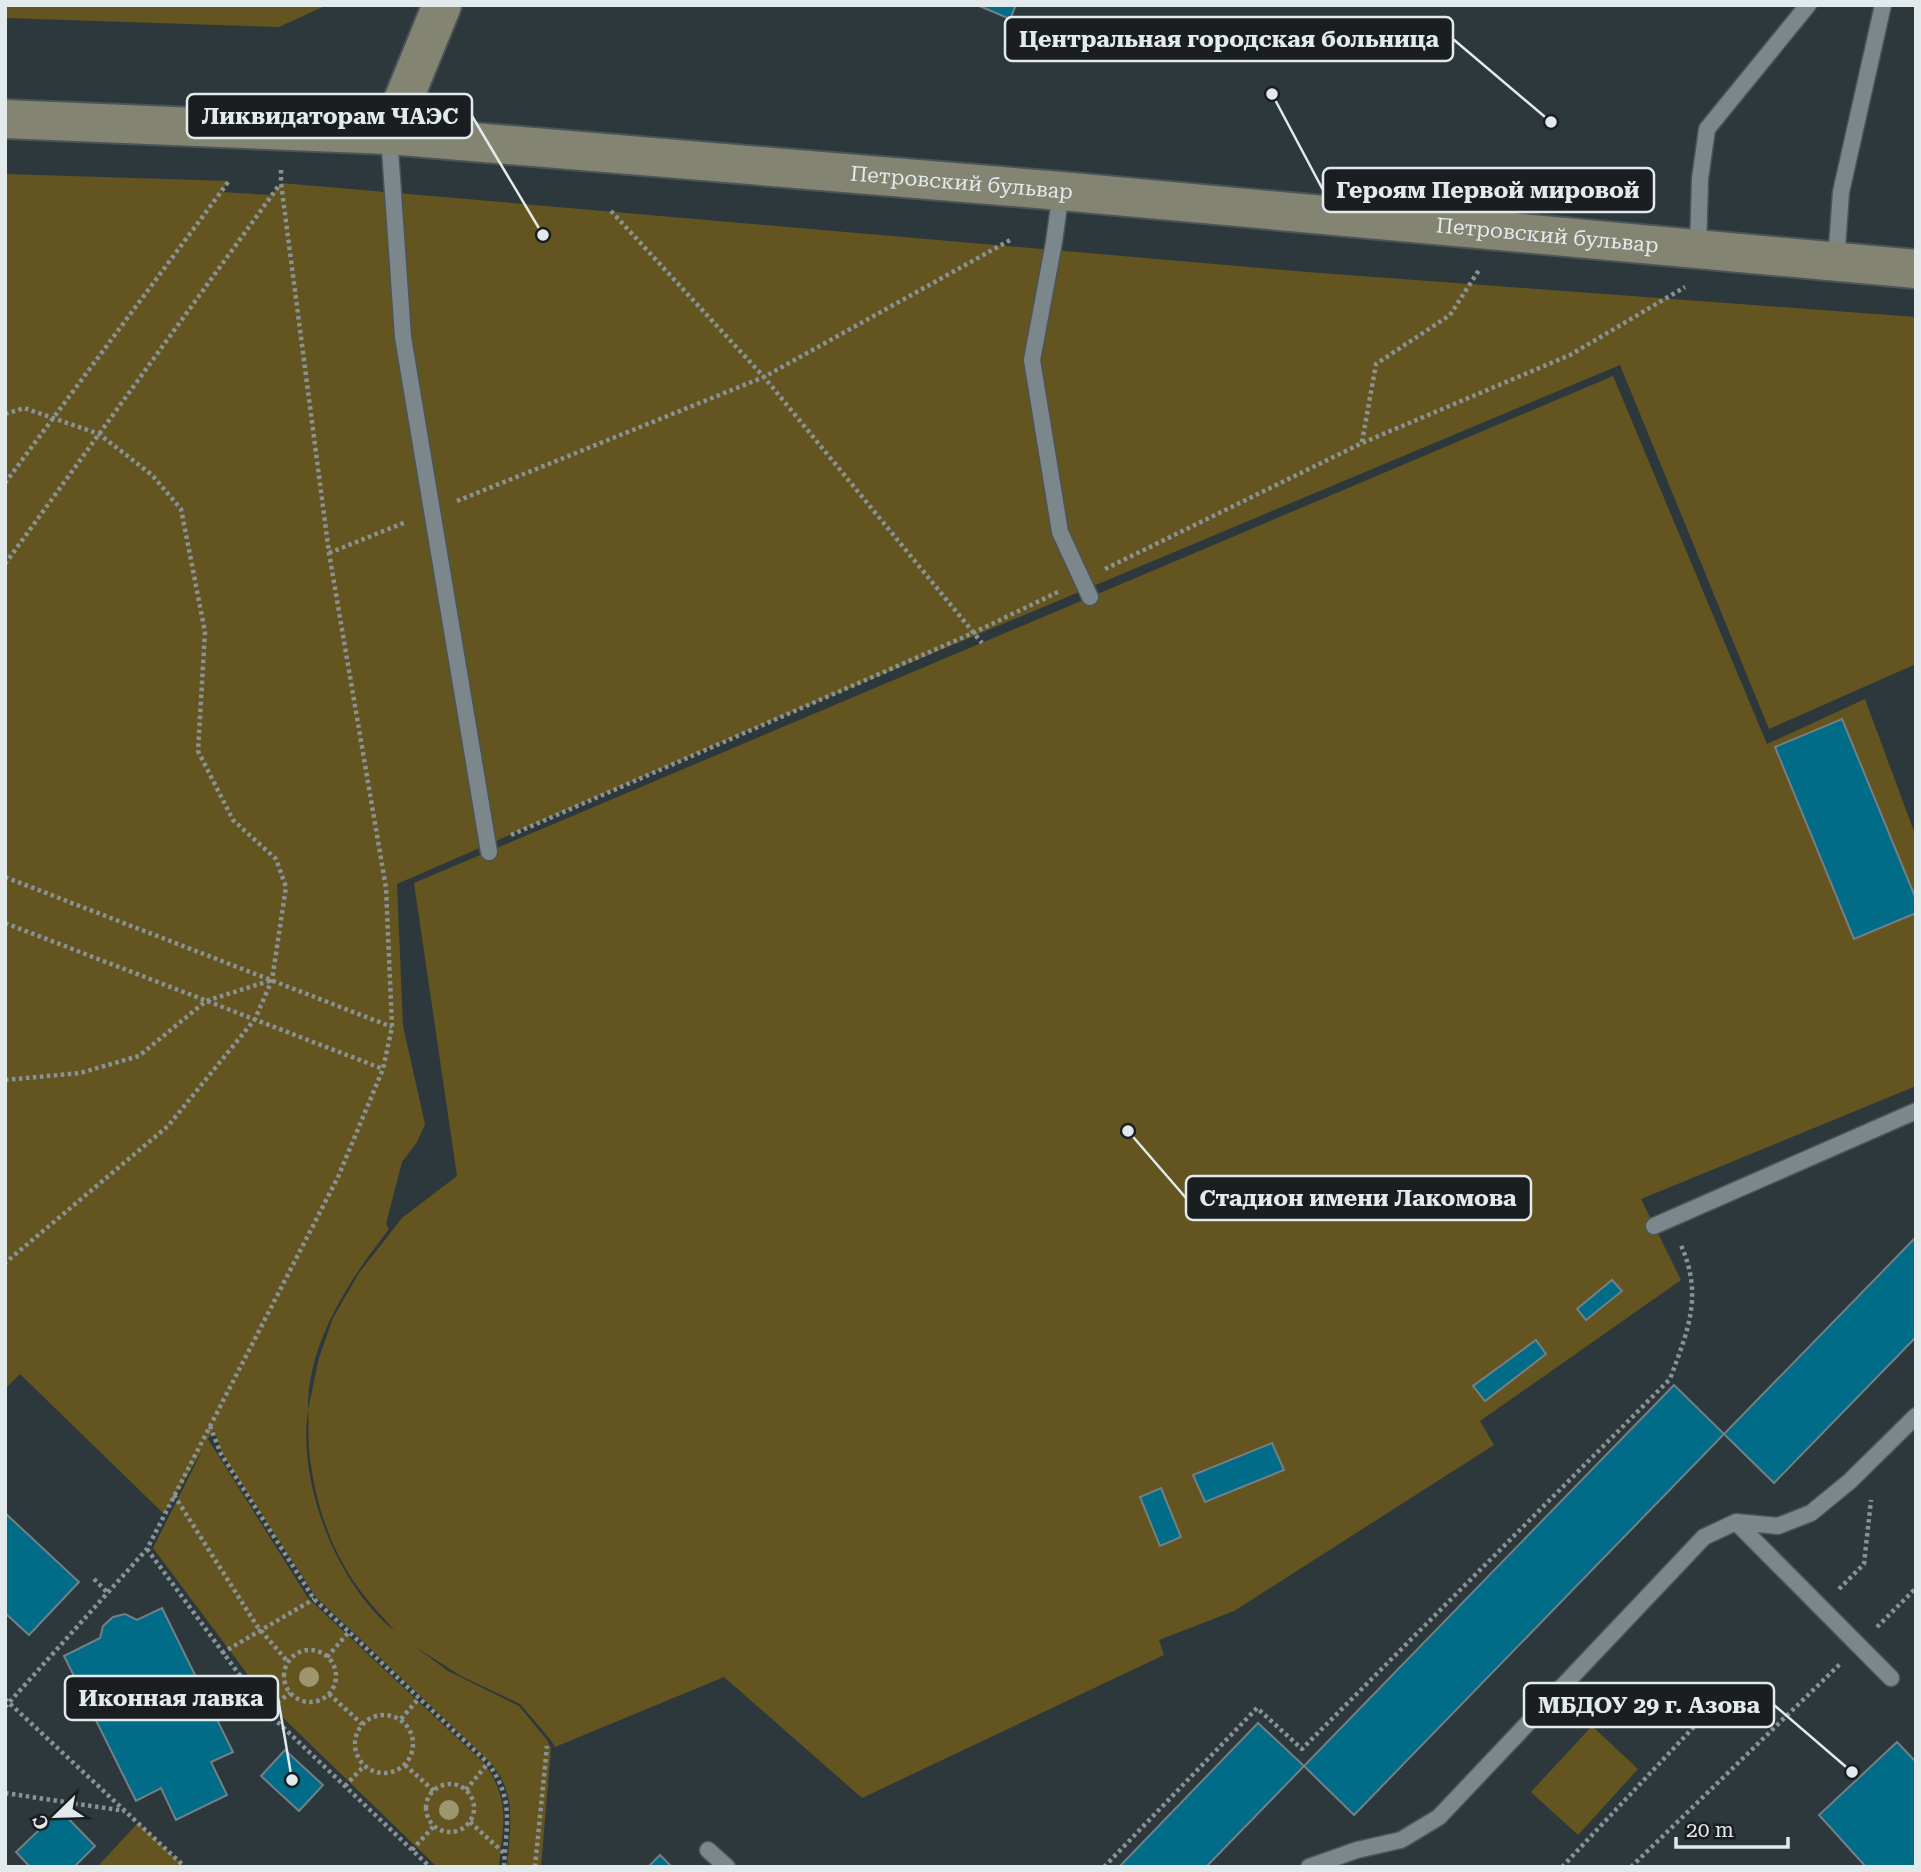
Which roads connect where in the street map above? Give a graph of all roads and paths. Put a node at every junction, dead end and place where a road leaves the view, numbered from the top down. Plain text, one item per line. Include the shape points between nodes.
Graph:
1 (442, 5) edge
2 (1808, 5) edge
3 (1883, 5) edge
4 (5, 119) edge
5 (281, 129) junction
6 (389, 135) junction
7 (229, 181) dead end
8 (281, 183) junction
9 (1061, 191) junction
10 (611, 211) dead end
11 (1012, 239) dead end
12 (1698, 250) junction
13 (1836, 262) junction
14 (1916, 269) edge
15 (1479, 270) dead end
16 (764, 377) junction
17 (5, 414) edge
18 (53, 419) junction
19 (99, 434) junction
20 (1362, 443) dead end
21 (5, 483) edge
22 (432, 511) junction
23 (329, 553) junction
24 (5, 564) edge
25 (1090, 597) dead end
26 (982, 643) dead end
27 (489, 852) dead end
28 (5, 877) edge
29 (5, 923) edge
30 (272, 980) junction
31 (206, 1001) junction
32 (255, 1020) junction
33 (392, 1027) junction
34 (383, 1069) junction
35 (5, 1080) edge
36 (1916, 1111) edge
37 (1662, 1223) joint
38 (5, 1263) edge
39 (1916, 1416) edge
40 (210, 1425) junction
41 (1877, 1455) junction
42 (174, 1494) junction
43 (1736, 1522) junction
44 (147, 1549) junction
45 (94, 1579) dead end
46 (1916, 1588) edge
47 (107, 1592) junction
48 (314, 1599) junction
49 (1821, 1607) junction
50 (260, 1630) junction
51 (349, 1632) junction
52 (1859, 1645) junction
53 (222, 1653) junction
54 (327, 1657) junction
55 (288, 1662) junction
56 (1891, 1678) dead end
57 (290, 1693) junction
58 (328, 1693) junction
59 (419, 1698) junction
60 (1720, 1699) dead end
61 (7, 1703) edge
62 (266, 1711) junction
63 (401, 1719) junction
64 (362, 1724) junction
65 (547, 1746) dead end
66 (488, 1763) junction
67 (405, 1765) junction
68 (364, 1766) junction
69 (345, 1786) junction
70 (466, 1790) junction
71 (434, 1791) junction
72 (5, 1793) edge
73 (125, 1811) junction
74 (470, 1822) junction
75 (434, 1826) junction
76 (412, 1850) junction
77 (708, 1850) dead end
78 (505, 1853) junction
79 (186, 1867) edge
80 (430, 1867) edge
81 (504, 1867) edge
82 (536, 1867) edge
83 (727, 1867) edge
84 (1104, 1867) edge
85 (1309, 1867) edge
86 (1562, 1867) edge
87 (1631, 1867) edge

1 - 6 street
2 - 12 lane via 1707,129
3 - 13 lane via 1841,192
4 - 5 street, Петровский бульвар
5 - 6 street, Петровский бульвар
5 - 8 path
6 - 9 street, Петровский бульвар
6 - 22 lane via 403,337
7 - 18 path
8 - 19 path
8 - 23 path
9 - 12 street, Петровский бульвар
9 - 25 lane via 1032,360 1060,532
10 - 16 path
11 - 16 path
12 - 13 street, Петровский бульвар
13 - 14 street, Петровский бульвар
15 - 20 path via 1450,314 1376,365
16 - 22 path
16 - 26 path
17 - 18 path via 24,408
18 - 19 path
18 - 21 path
19 - 24 path
19 - 30 path via 152,475 181,509 205,632 198,751 233,820 276,859 286,887
22 - 23 path
22 - 27 lane
23 - 33 path via 386,888
28 - 30 path
29 - 31 path
30 - 31 path
30 - 32 path
30 - 33 path
31 - 32 path
31 - 35 path via 139,1056 80,1073
32 - 34 path
32 - 38 path via 168,1126
33 - 34 path
34 - 40 path via 338,1177
36 - 37 lane
37 - 84 path via 1686,1256 1692,1288 1691,1323 1670,1379 1302,1749 1257,1708
39 - 41 lane
40 - 42 path
40 - 48 path via 221,1454
41 - 43 lane via 1811,1513 1778,1526
41 - 49 path via 1864,1564
42 - 44 path
42 - 50 path
43 - 49 lane
43 - 85 lane via 1704,1537 1438,1817 1401,1840
44 - 47 path
44 - 53 path
45 - 47 path
46 - 52 path
47 - 61 path
48 - 50 path
48 - 51 path
49 - 52 lane
50 - 53 path
50 - 55 path
51 - 54 path
51 - 59 path
52 - 56 lane
52 - 87 path
53 - 62 path
54 - 55 path via 311,1650
54 - 58 path via 335,1673
55 - 57 path via 284,1678
57 - 58 path via 312,1702
57 - 62 path
58 - 64 path
59 - 63 path
59 - 66 path
60 - 86 path
61 - 73 path
62 - 69 path
63 - 64 path via 374,1715
63 - 67 path via 414,1743
64 - 68 path via 355,1748
65 - 82 path
66 - 70 path
66 - 78 path via 500,1780 508,1806
67 - 68 path via 383,1773
67 - 71 path
68 - 69 path
69 - 76 path
70 - 71 path via 447,1784
70 - 74 path via 474,1807
71 - 75 path via 426,1812
72 - 73 path
73 - 79 path
74 - 75 path via 449,1832
74 - 78 path
75 - 76 path
76 - 80 path
77 - 83 lane
78 - 81 path

